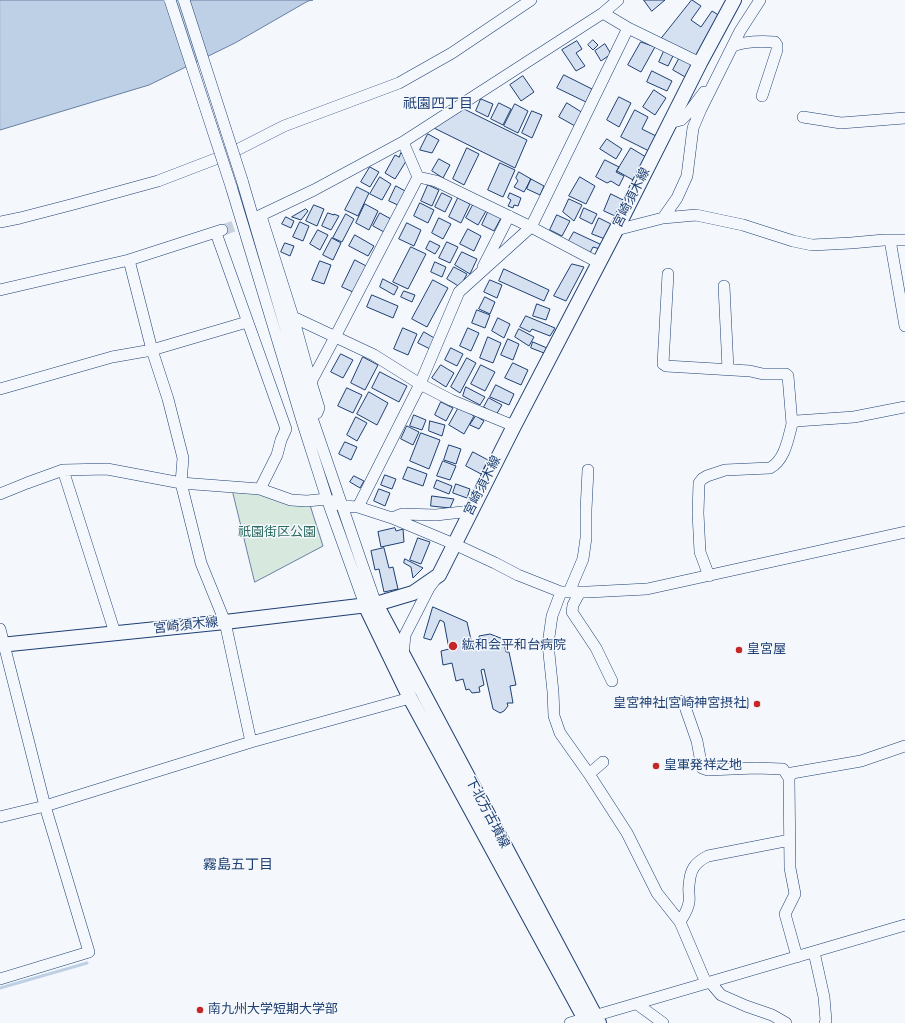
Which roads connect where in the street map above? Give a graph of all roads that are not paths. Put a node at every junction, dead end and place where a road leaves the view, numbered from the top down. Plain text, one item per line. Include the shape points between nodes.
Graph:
1 (170, 0) edge
2 (184, 0) edge
3 (531, 0) edge
4 (618, 0) edge
5 (734, 0) edge
6 (760, 0) edge
7 (603, 13) junction
8 (628, 28) junction
9 (733, 46) junction
10 (700, 63) junction
11 (712, 88) junction
12 (762, 96) dead end
13 (803, 117) dead end
14 (905, 118) edge
15 (670, 123) junction
16 (402, 142) junction
17 (418, 177) junction
18 (509, 216) junction
19 (663, 218) junction
20 (0, 222) edge
21 (531, 227) junction
22 (616, 230) junction
23 (890, 240) junction
24 (905, 240) edge
25 (128, 260) junction
26 (599, 263) junction
27 (480, 273) junction
28 (668, 274) dead end
29 (724, 286) dead end
30 (0, 290) edge
31 (293, 317) junction
32 (247, 322) junction
33 (905, 326) edge
34 (335, 337) junction
35 (152, 350) junction
36 (728, 369) junction
37 (311, 382) junction
38 (420, 384) junction
39 (0, 389) edge
40 (905, 407) edge
41 (311, 416) junction
42 (303, 424) junction
43 (792, 424) junction
44 (514, 426) junction
45 (286, 429) junction
46 (63, 470) junction
47 (588, 470) dead end
48 (181, 483) junction
49 (260, 489) junction
50 (0, 494) edge
51 (327, 499) junction
52 (342, 506) junction
53 (358, 507) junction
54 (471, 511) junction
55 (392, 518) junction
56 (905, 532) edge
57 (454, 544) junction
58 (438, 575) junction
59 (709, 576) junction
60 (570, 592) junction
61 (370, 605) junction
62 (225, 622) junction
63 (0, 628) edge
64 (114, 633) junction
65 (2, 645) edge
66 (403, 656) junction
67 (612, 681) dead end
68 (410, 698) junction
69 (683, 701) dead end
70 (251, 742) junction
71 (905, 746) edge
72 (603, 762) dead end
73 (589, 774) junction
74 (789, 778) junction
75 (45, 806) junction
76 (0, 817) edge
77 (790, 840) junction
78 (680, 922) junction
79 (905, 925) edge
80 (814, 952) junction
81 (797, 957) junction
82 (0, 979) edge
83 (708, 983) junction
84 (637, 1004) junction
85 (591, 1020) edge
86 (570, 1023) edge
87 (664, 1023) edge
88 (786, 1023) edge
89 (825, 1023) edge

1 - 42 street, bridge via 231,186
2 - 41 street, bridge via 242,180
3 - 20 street via 452,53 399,83 284,126 231,153 158,181
4 - 7 street
5 - 10 main road, 宮崎須木線
6 - 9 street
7 - 8 street
7 - 16 street
8 - 10 street
8 - 21 street
9 - 11 street
9 - 12 street via 769,42 775,42 777,45
10 - 15 main road, 宮崎須木線
11 - 15 street via 706,90 681,120
11 - 19 street via 693,128 687,176 677,198
13 - 14 street via 841,123
15 - 22 main road, 宮崎須木線
16 - 17 street
16 - 31 street via 258,217
17 - 18 street via 436,181
17 - 34 street
18 - 21 street
18 - 27 street
19 - 22 street
19 - 23 street via 696,215 743,225 812,245
21 - 26 street
21 - 27 street
22 - 26 main road, 宮崎須木線
23 - 24 street
23 - 33 street
25 - 30 street
25 - 32 street via 220,232
25 - 35 street
26 - 44 main road, 宮崎須木線
27 - 38 street via 459,292
28 - 36 street via 663,364
29 - 36 street
31 - 34 street
31 - 37 street
32 - 35 street
32 - 45 street
34 - 37 street
34 - 38 street via 374,355
35 - 39 street via 112,357
35 - 48 street via 183,458
36 - 43 street via 786,374
37 - 41 street via 319,408 317,413
38 - 44 street
38 - 53 street
40 - 43 street via 854,416 796,421
41 - 52 street
42 - 45 street
42 - 51 street
43 - 59 street via 787,442 775,465 770,468 725,470 707,476 699,483 700,552
44 - 54 main road, 宮崎須木線
45 - 49 street via 277,455
46 - 48 street via 107,469
46 - 50 street
46 - 64 street
47 - 60 street via 583,559
48 - 49 street
48 - 62 street via 201,564
49 - 51 street via 291,500
51 - 52 street
51 - 61 street
52 - 53 street
52 - 61 street
53 - 55 street
54 - 55 street via 436,515 402,514
54 - 57 main road, 宮崎須木線
55 - 57 street
56 - 59 street
57 - 58 main road, 宮崎須木線
57 - 60 street via 518,575
58 - 61 main road, 宮崎須木線 via 413,593
58 - 66 street via 405,634
59 - 60 street via 647,589
60 - 67 street via 572,612 596,648
60 - 73 street via 552,616 548,644 554,716 560,733
61 - 62 main road, 宮崎須木線
61 - 66 main road, 下北方古墳線
61 - 68 main road, 下北方古墳線
62 - 64 main road, 宮崎須木線
62 - 70 street
63 - 65 street
64 - 65 main road, 宮崎須木線
65 - 75 street
66 - 85 main road, 下北方古墳線
68 - 70 street
68 - 85 main road, 下北方古墳線
69 - 74 street via 697,741 702,768 784,769
70 - 75 street
71 - 74 street via 861,761 792,773
72 - 73 street
73 - 78 street via 627,833 657,893
74 - 77 street
75 - 76 street
75 - 82 street via 89,952
77 - 78 street via 708,856 698,861 692,870 686,914
77 - 81 street via 790,868 795,894 786,914
78 - 83 street
79 - 80 street
80 - 81 street
80 - 89 street via 824,997
81 - 83 street
83 - 84 street
83 - 88 street via 721,995
84 - 85 street
84 - 87 street
85 - 86 street

